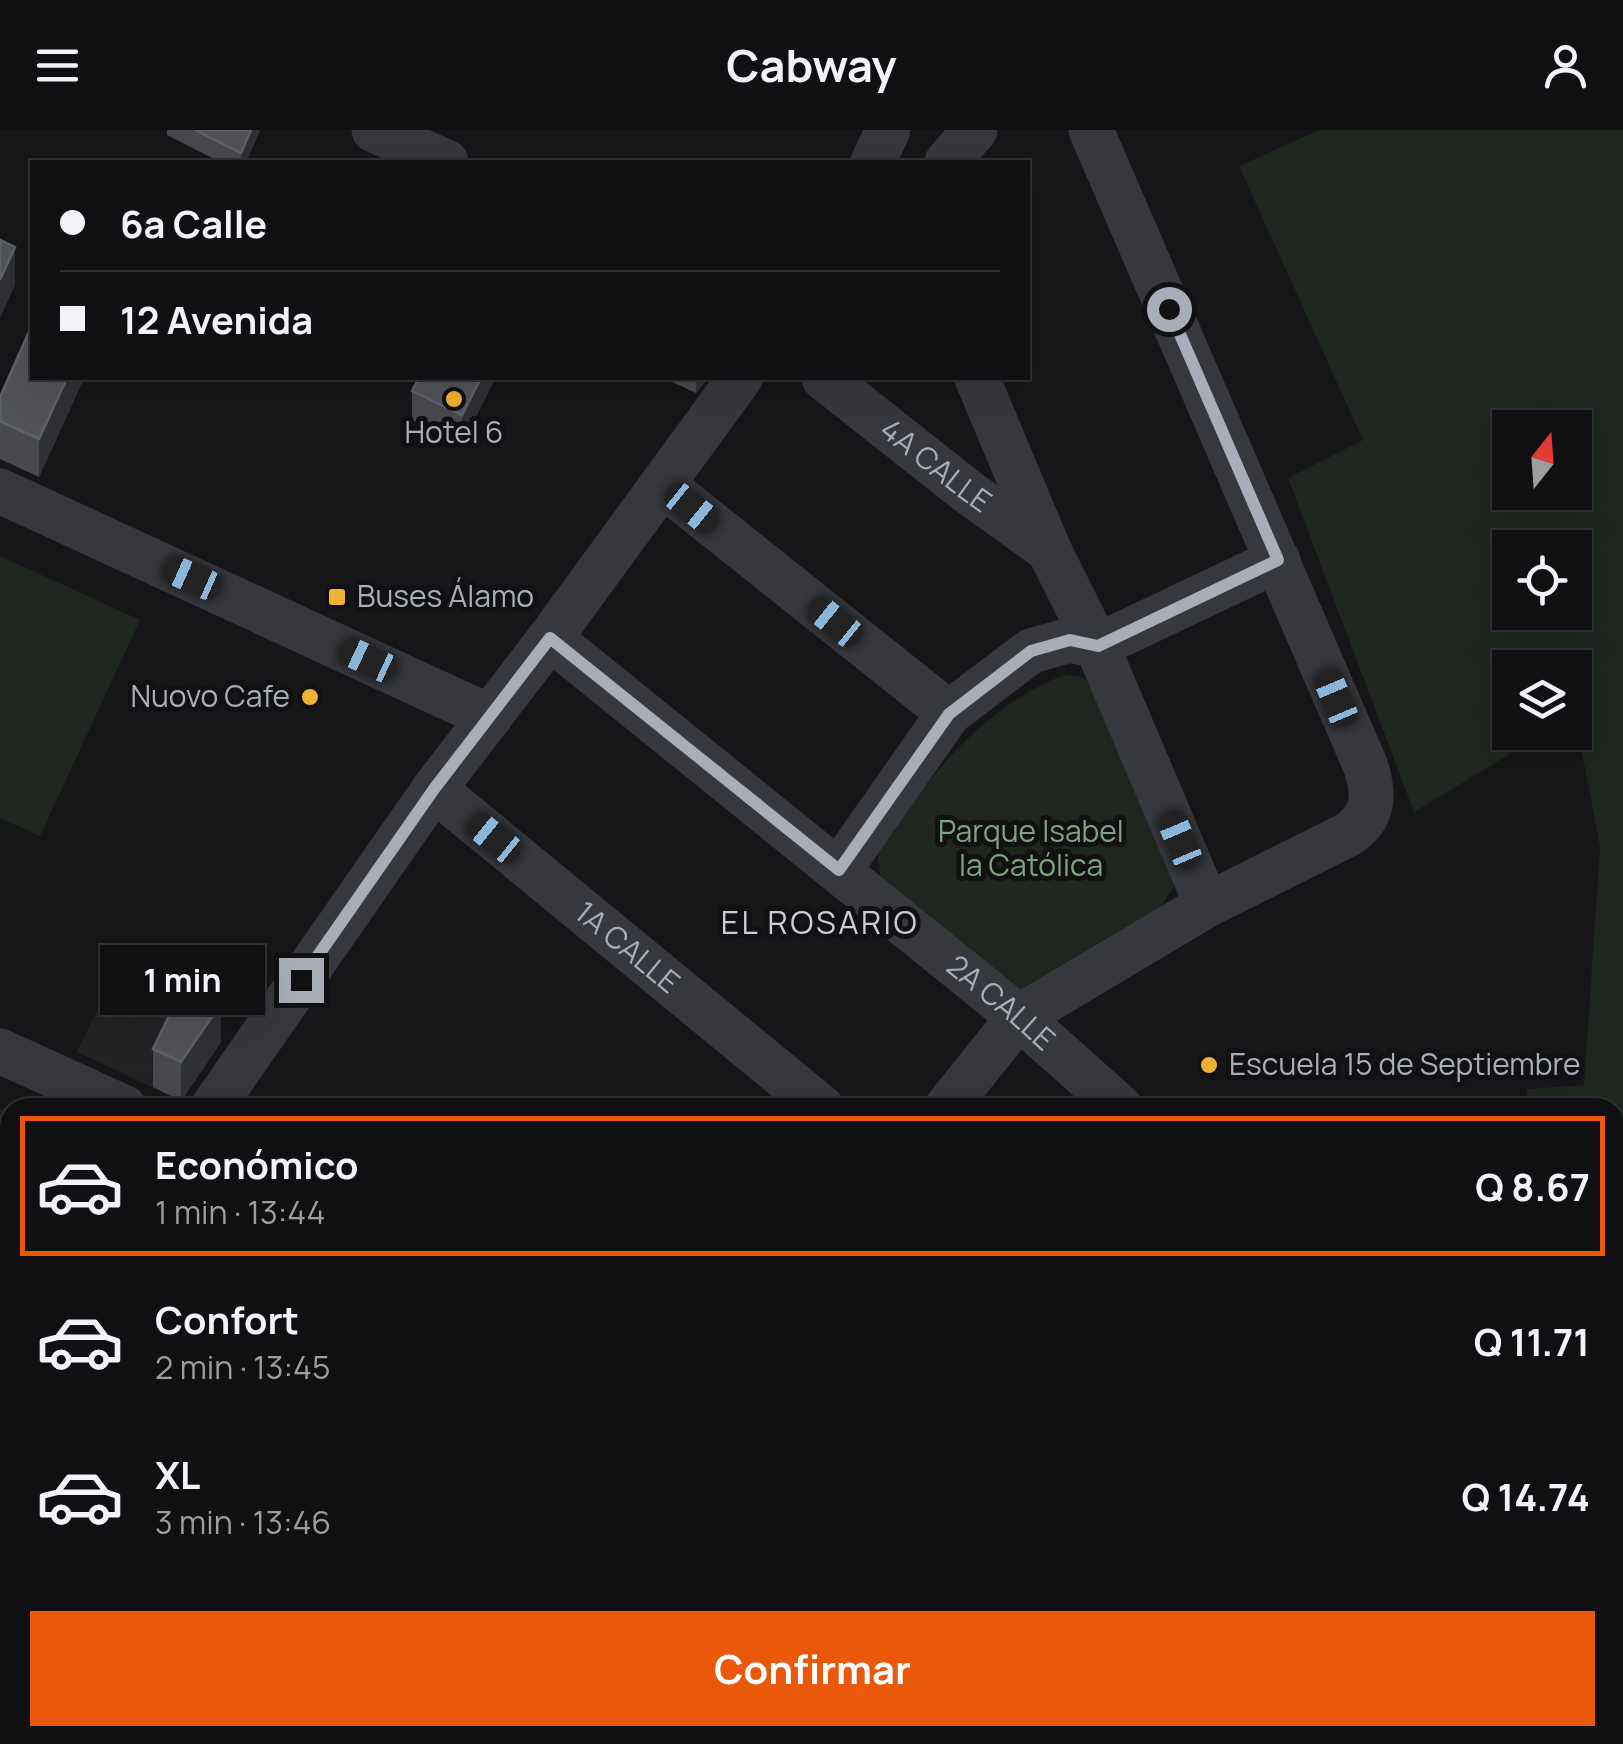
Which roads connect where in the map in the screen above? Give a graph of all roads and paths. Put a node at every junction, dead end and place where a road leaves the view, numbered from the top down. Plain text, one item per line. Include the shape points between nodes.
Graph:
1 (374, 130) edge
2 (888, 130) edge
3 (975, 130) edge
4 (1092, 130) edge
5 (442, 160) edge
6 (874, 160) edge
7 (949, 160) edge
8 (739, 380) edge
9 (827, 380) edge
10 (977, 380) edge
11 (663, 485) junction
12 (0, 490) edge
13 (0, 514) edge
14 (1049, 550) junction
15 (1278, 560) junction
16 (219, 603) junction
17 (550, 638) junction
18 (1098, 646) junction
19 (949, 714) junction
20 (483, 726) junction
21 (434, 789) junction
22 (839, 870) junction
23 (1207, 905) junction
24 (1019, 1017) junction
25 (0, 1050) edge
26 (103, 1098) edge
27 (219, 1098) edge
28 (810, 1098) edge
29 (954, 1098) edge
30 (1110, 1098) edge

1 - 5 street
2 - 6 street
3 - 7 street
4 - 15 street
8 - 11 street
9 - 14 street, 4A CALLE
10 - 14 street
11 - 17 street
11 - 19 street
12 - 16 street
13 - 16 street
14 - 18 street
15 - 18 street
15 - 23 street via 1366,767 1368,816 1347,835
16 - 20 street
17 - 20 street
17 - 22 street, 2A CALLE
18 - 19 street via 1070,640 1031,651
18 - 23 street
19 - 22 street
20 - 21 street
21 - 27 street
21 - 28 street, 1A CALLE
22 - 24 street, 2A CALLE
23 - 24 street
24 - 29 street
24 - 30 street, 2A CALLE
25 - 26 street

